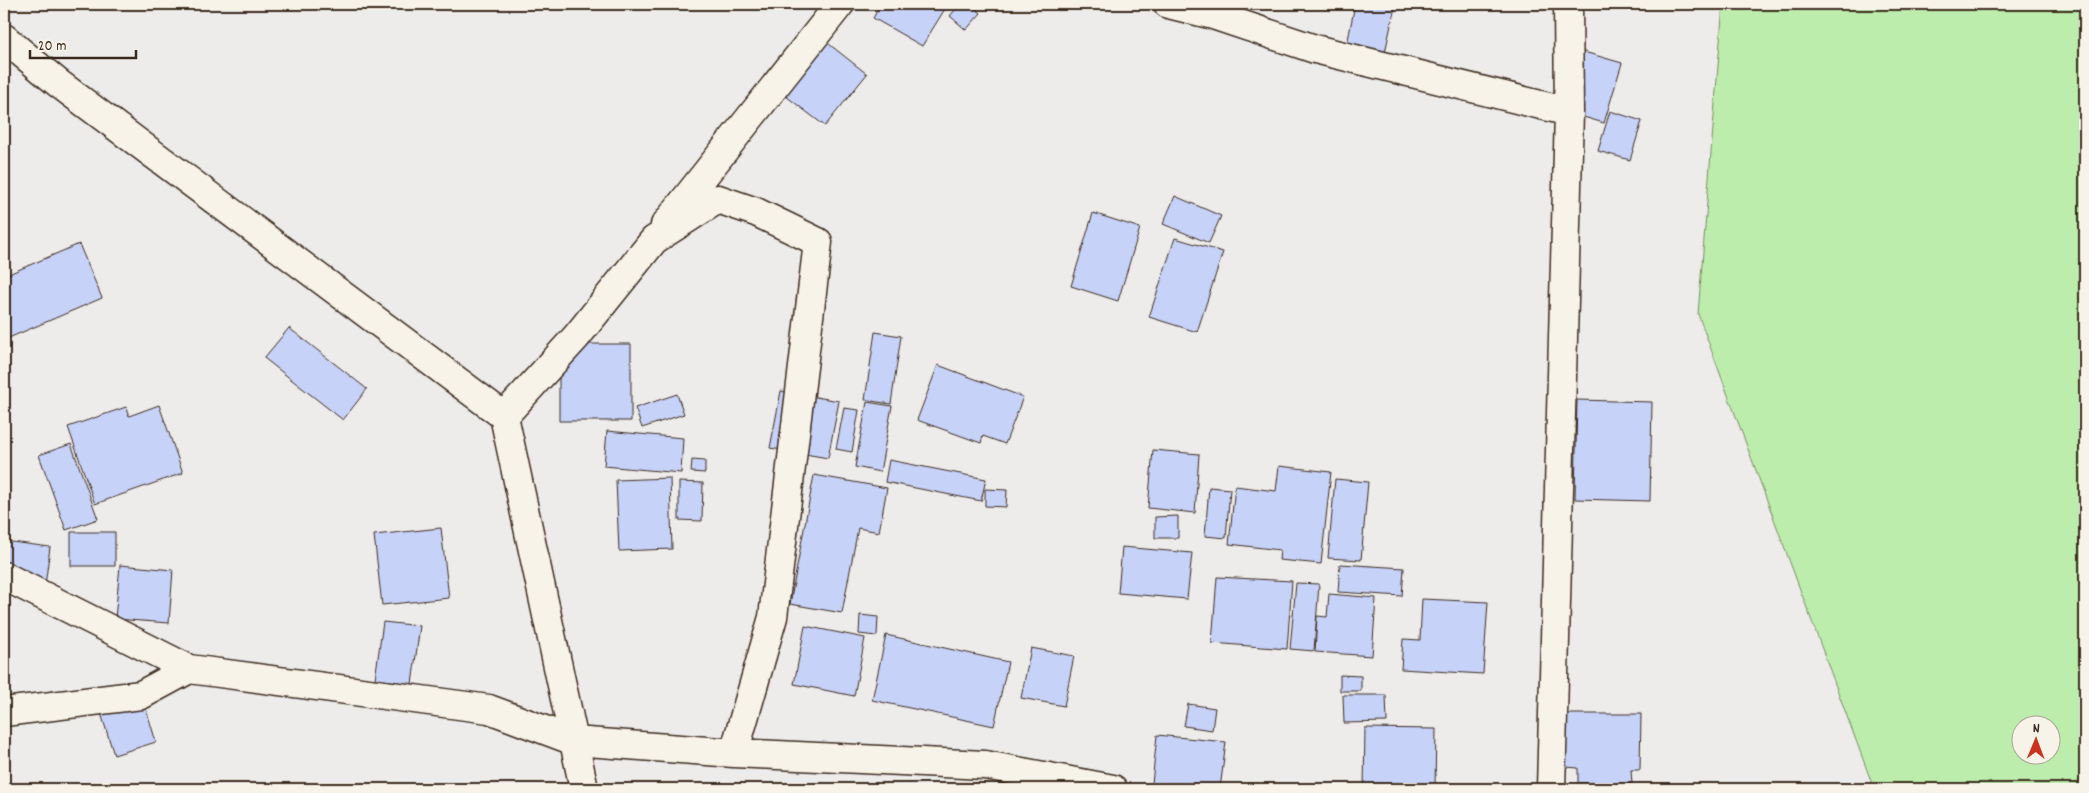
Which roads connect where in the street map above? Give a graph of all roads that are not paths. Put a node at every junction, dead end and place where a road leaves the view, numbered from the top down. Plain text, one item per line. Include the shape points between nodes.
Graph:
1 (840, 4) edge
2 (1168, 4) edge
3 (1568, 4) edge
4 (4, 38) edge
5 (1569, 112) junction
6 (654, 240) junction
7 (504, 416) junction
8 (4, 576) edge
9 (189, 669) junction
10 (4, 712) edge
11 (574, 741) junction
12 (734, 753) junction
13 (584, 789) edge
14 (1113, 789) edge
15 (1551, 789) edge

1 - 6 street
2 - 5 street via 1213,15 1315,49
3 - 5 street
4 - 7 street via 58,83
5 - 15 street
6 - 7 street via 577,336
6 - 12 street via 718,199 756,212 818,242 773,617
7 - 11 street
8 - 9 street
9 - 10 street via 141,695
9 - 11 street via 489,709
11 - 12 street
11 - 13 street
12 - 14 street via 985,765

